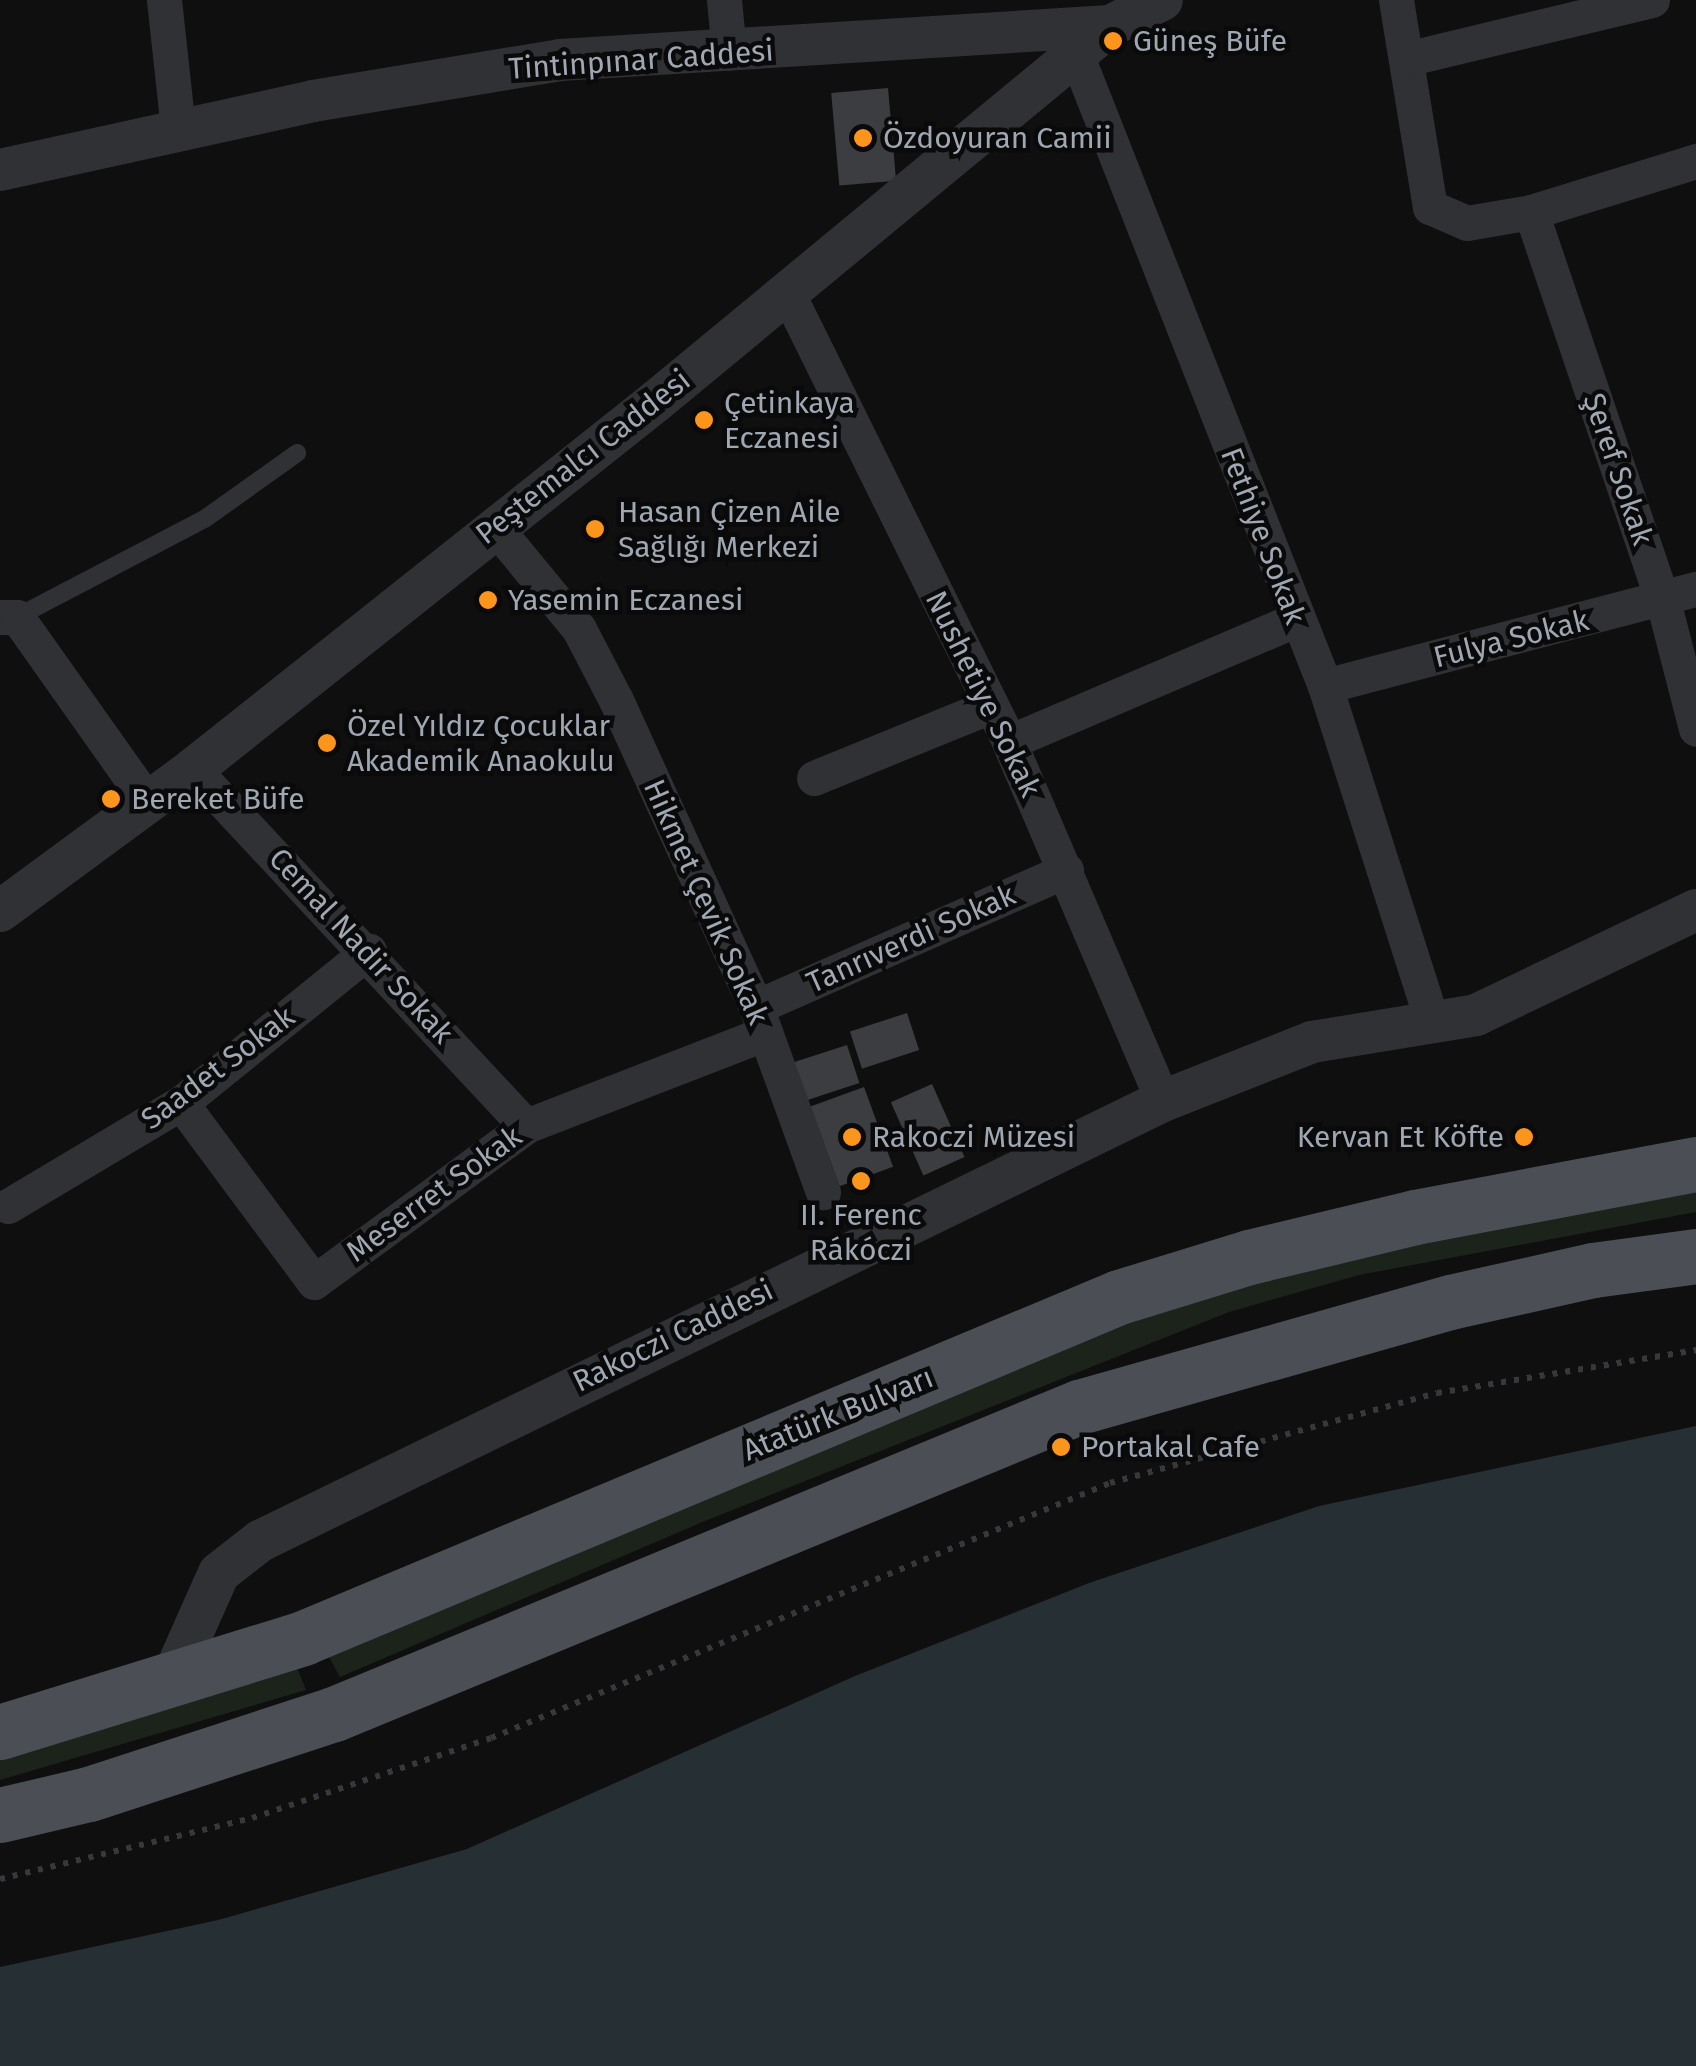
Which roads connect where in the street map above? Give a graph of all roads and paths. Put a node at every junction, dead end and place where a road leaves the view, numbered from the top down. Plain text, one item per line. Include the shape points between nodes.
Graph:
1 (164, 0) edge
2 (724, 0) edge
3 (1162, 0) edge
4 (1396, 0) edge
5 (1652, 0) edge
6 (1110, 26) junction
7 (728, 53) junction
8 (1076, 54) junction
9 (1406, 59) junction
10 (178, 129) junction
11 (1696, 161) edge
12 (0, 170) edge
13 (1531, 212) junction
14 (788, 294) junction
15 (298, 453) dead end
16 (495, 526) junction
17 (1680, 595) edge
18 (8, 617) edge
19 (1295, 620) junction
20 (1325, 686) junction
21 (990, 706) junction
22 (1696, 730) edge
23 (1009, 742) junction
24 (193, 769) junction
25 (814, 778) dead end
26 (148, 802) junction
27 (1066, 870) junction
28 (1696, 910) edge
29 (0, 911) edge
30 (369, 951) junction
31 (761, 1020) junction
32 (1434, 1025) junction
33 (1163, 1102) junction
34 (181, 1103) junction
35 (526, 1126) junction
36 (1696, 1164) edge
37 (823, 1192) dead end
38 (8, 1206) dead end
39 (1696, 1256) edge
40 (1696, 1350) edge
41 (170, 1683) junction
42 (0, 1732) edge
43 (0, 1815) edge
44 (0, 1880) edge

1 - 10 street
2 - 7 street
3 - 6 street, Peştemalcı Caddesi
4 - 9 street
5 - 9 street
6 - 7 street, Tintinpınar Caddesi
6 - 8 street, Peştemalcı Caddesi
7 - 10 street, Tintinpınar Caddesi via 560,60
8 - 14 street, Peştemalcı Caddesi
8 - 19 street, Fethiye Sokak
9 - 13 street via 1430,207 1467,223
10 - 12 street, Tintinpınar Caddesi
11 - 13 street
13 - 17 street, Şeref Sokak
14 - 16 street, Peştemalcı Caddesi
14 - 21 street, Nushetiye Sokak
15 - 18 lane via 206,518
16 - 24 street, Peştemalcı Caddesi
16 - 31 street, Hikmet Çevik Sokak via 579,630
17 - 20 street, Fulya Sokak
17 - 22 street, Şeref Sokak
18 - 26 street
19 - 20 street, Fethiye Sokak
19 - 23 street
20 - 32 street, Fethiye Sokak
21 - 23 street, Nushetiye Sokak
21 - 25 street
23 - 27 street, Nushetiye Sokak
24 - 26 street, Peştemalcı Caddesi
24 - 30 street, Cemal Nadir Sokak
26 - 29 street, Peştemalcı Caddesi
27 - 31 street, Tanrıverdi Sokak
27 - 33 street, Nushetiye Sokak
28 - 32 street, Rakoczi Caddesi via 1520,998
30 - 34 street, Saadet Sokak
30 - 35 street, Cemal Nadir Sokak
31 - 35 street, Meserret Sokak
31 - 37 street, Hikmet Çevik Sokak
32 - 33 street, Rakoczi Caddesi via 1312,1042
33 - 41 street, Rakoczi Caddesi via 260,1541 219,1573
34 - 35 street, Meserret Sokak via 314,1282
34 - 38 street, Saadet Sokak
36 - 41 main road, Atatürk Bulvarı via 1397,1221 1118,1297 303,1638
39 - 43 main road via 1593,1270 1450,1302 1079,1407 334,1714 88,1794
40 - 44 path via 1437,1392 1110,1483 490,1738 252,1818
41 - 42 main road, Atatürk Bulvarı

